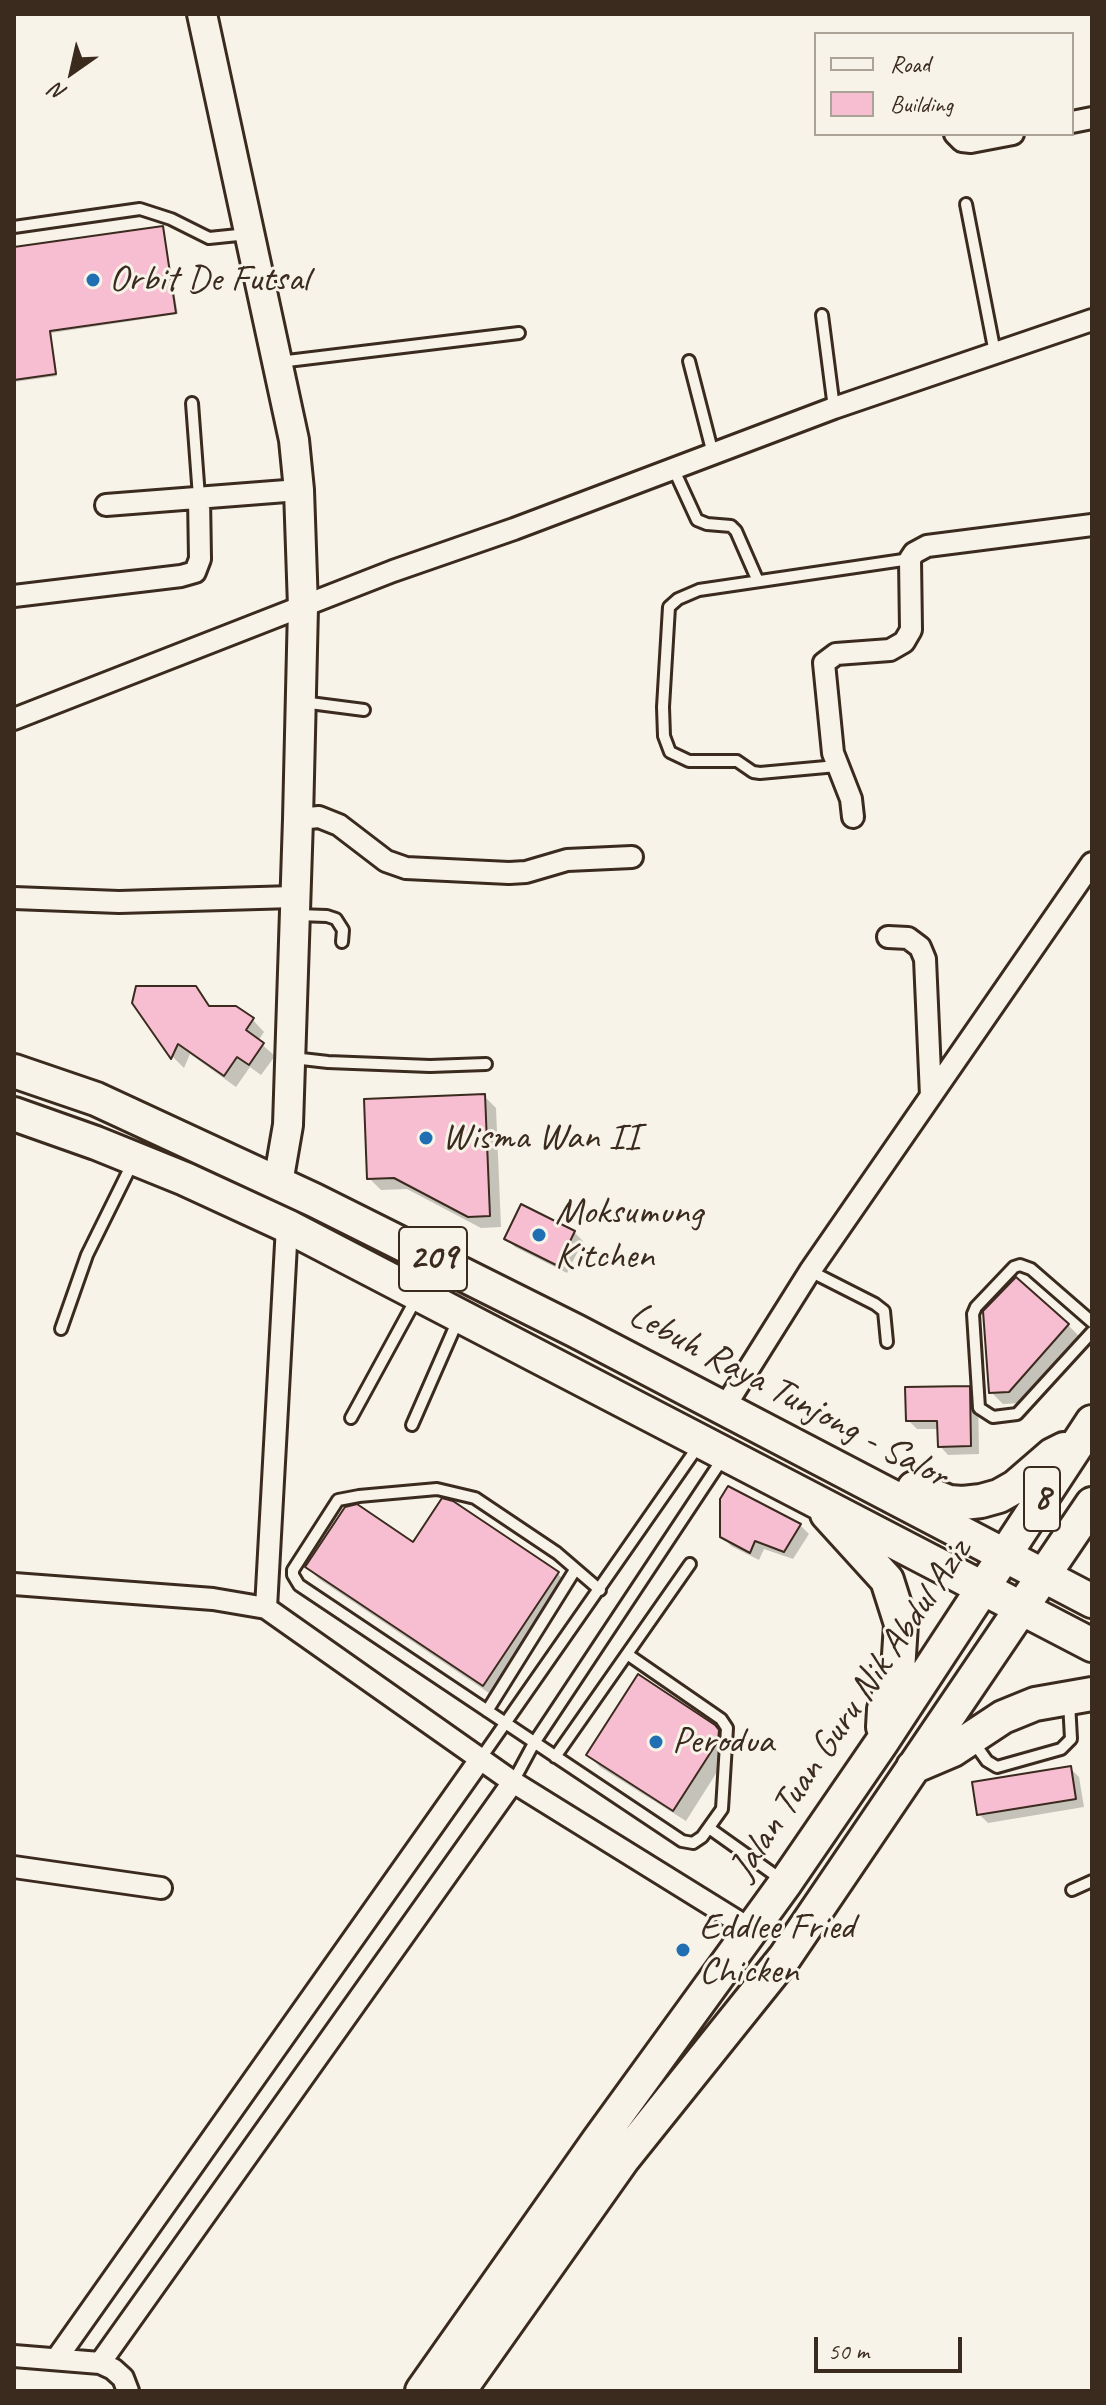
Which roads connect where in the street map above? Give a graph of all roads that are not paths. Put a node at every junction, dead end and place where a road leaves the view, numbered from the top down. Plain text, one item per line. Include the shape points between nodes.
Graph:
1 (202, 14) edge
2 (957, 136) edge
3 (1002, 136) edge
4 (966, 204) dead end
5 (14, 227) edge
6 (250, 234) junction
7 (822, 315) dead end
8 (1092, 320) edge
9 (519, 333) dead end
10 (996, 355) junction
11 (689, 361) dead end
12 (277, 362) junction
13 (192, 403) dead end
14 (834, 408) junction
15 (713, 454) junction
16 (674, 470) junction
17 (299, 490) junction
18 (199, 497) junction
19 (106, 505) dead end
20 (1092, 525) edge
21 (910, 559) junction
22 (757, 579) junction
23 (14, 596) edge
24 (303, 607) junction
25 (300, 702) junction
26 (364, 710) dead end
27 (14, 719) edge
28 (837, 766) junction
29 (853, 817) dead end
30 (298, 819) junction
31 (632, 857) dead end
32 (1092, 863) edge
33 (14, 898) edge
34 (293, 906) junction
35 (888, 937) dead end
36 (342, 942) dead end
37 (290, 1057) junction
38 (486, 1064) dead end
39 (14, 1071) edge
40 (931, 1096) junction
41 (14, 1114) edge
42 (135, 1159) junction
43 (278, 1183) junction
44 (287, 1226) junction
45 (810, 1271) junction
46 (419, 1295) junction
47 (460, 1316) junction
48 (1092, 1322) edge
49 (61, 1329) dead end
50 (1092, 1332) edge
51 (887, 1342) dead end
52 (724, 1408) junction
53 (351, 1418) dead end
54 (412, 1425) dead end
55 (1085, 1432) edge
56 (714, 1448) junction
57 (842, 1468) junction
58 (816, 1501) junction
59 (1092, 1504) edge
60 (1005, 1555) junction
61 (690, 1564) dead end
62 (575, 1570) junction
63 (1043, 1575) junction
64 (14, 1584) edge
65 (983, 1588) junction
66 (600, 1590) junction
67 (1092, 1601) edge
68 (266, 1608) junction
69 (1022, 1608) junction
70 (1092, 1645) edge
71 (627, 1654) junction
72 (1080, 1695) edge
73 (487, 1711) junction
74 (506, 1724) junction
75 (970, 1738) junction
76 (882, 1742) junction
77 (534, 1743) junction
78 (555, 1757) junction
79 (481, 1758) junction
80 (913, 1767) junction
81 (513, 1782) junction
82 (709, 1828) junction
83 (14, 1867) edge
84 (1092, 1881) edge
85 (786, 1882) junction
86 (161, 1888) dead end
87 (1072, 1890) dead end
88 (750, 1929) junction
89 (14, 2356) edge
90 (57, 2358) junction
91 (100, 2363) junction
92 (128, 2391) edge
93 (422, 2391) edge
94 (459, 2391) edge

1 - 6 main road
2 - 3 street via 971,142
4 - 10 lane
5 - 6 lane via 140,209 209,238
6 - 12 main road
7 - 14 lane
8 - 10 street
9 - 12 lane
10 - 14 street
11 - 15 lane
12 - 17 main road
13 - 18 lane
14 - 15 street
15 - 16 street
16 - 22 lane via 697,520 736,531
16 - 24 street
17 - 18 street
17 - 24 main road
18 - 19 street
18 - 23 street via 200,559 195,572
20 - 21 street via 927,546
21 - 22 lane
21 - 28 street via 911,630 904,642 890,650 836,654 824,663
22 - 28 lane via 699,590 669,607 666,746 689,761 737,761 760,773
24 - 25 main road
24 - 27 street
25 - 26 lane
25 - 30 main road
28 - 29 street
30 - 31 street via 319,817 339,825 386,861 406,868 509,873 567,860
30 - 34 main road
32 - 40 street
33 - 34 street
34 - 36 lane via 336,919
34 - 37 main road
35 - 40 street via 908,938 925,959
37 - 38 lane
37 - 43 main road via 288,1125
39 - 43 main road, Lebuh Raya Tunjong - Salor / 209 via 96,1099
40 - 45 street
41 - 42 main road, Lebuh Raya Tunjong - Salor / 209
42 - 44 main road, Lebuh Raya Tunjong - Salor / 209
42 - 49 lane via 87,1255
43 - 52 main road, Lebuh Raya Tunjong - Salor / 209
44 - 46 main road, Lebuh Raya Tunjong - Salor / 209
44 - 68 street
45 - 51 lane via 884,1311
45 - 52 street
46 - 47 main road, Lebuh Raya Tunjong - Salor / 209
46 - 53 lane
47 - 54 lane
47 - 56 main road, Lebuh Raya Tunjong - Salor / 209
48 - 50 lane via 1031,1269 1014,1267 973,1314 982,1413 1017,1414
52 - 57 main road, Lebuh Raya Tunjong - Salor / 209
55 - 57 main road via 999,1496 963,1503
55 - 60 main road, Jalan Tuan Guru Nik Abdul Aziz / 8
56 - 58 main road, Lebuh Raya Tunjong - Salor / 209
56 - 66 lane
56 - 77 lane
57 - 60 main road, Lebuh Raya Tunjong - Salor / 209
58 - 65 main road, Lebuh Raya Tunjong - Salor / 209
58 - 76 main road via 887,1580 901,1624 898,1671 884,1709
59 - 63 main road, 8
60 - 63 main road, Lebuh Raya Tunjong - Salor
60 - 65 main road, Jalan Tuan Guru Nik Abdul Aziz / 8
61 - 71 lane
62 - 66 lane
62 - 73 lane
62 - 73 lane via 475,1498 437,1489 338,1500 295,1564 293,1575 299,1585
63 - 67 main road, Lebuh Raya Tunjong - Salor
63 - 69 main road, 8
64 - 68 street
65 - 69 main road, Lebuh Raya Tunjong - Salor
65 - 76 main road, Jalan Tuan Guru Nik Abdul Aziz / 8
66 - 74 lane
68 - 79 street
69 - 70 main road, Lebuh Raya Tunjong - Salor
69 - 80 main road, 8
71 - 78 lane
71 - 82 lane via 725,1723 723,1805
72 - 75 main road via 1035,1704
72 - 75 lane via 1071,1739 1061,1749 997,1767
73 - 74 lane
74 - 77 lane
74 - 79 lane
75 - 80 main road
76 - 85 main road, Jalan Tuan Guru Nik Abdul Aziz / 8
77 - 78 lane
77 - 81 lane
78 - 82 lane via 682,1841 698,1841
79 - 81 street
79 - 90 street
80 - 94 main road, 8 via 785,1957 623,2159
81 - 88 street
81 - 91 street
82 - 85 lane
83 - 86 street
84 - 87 lane
85 - 88 main road, Jalan Tuan Guru Nik Abdul Aziz / 8
88 - 93 main road, Jalan Tuan Guru Nik Abdul Aziz / 8
89 - 90 street
90 - 91 street
91 - 92 street via 123,2378

